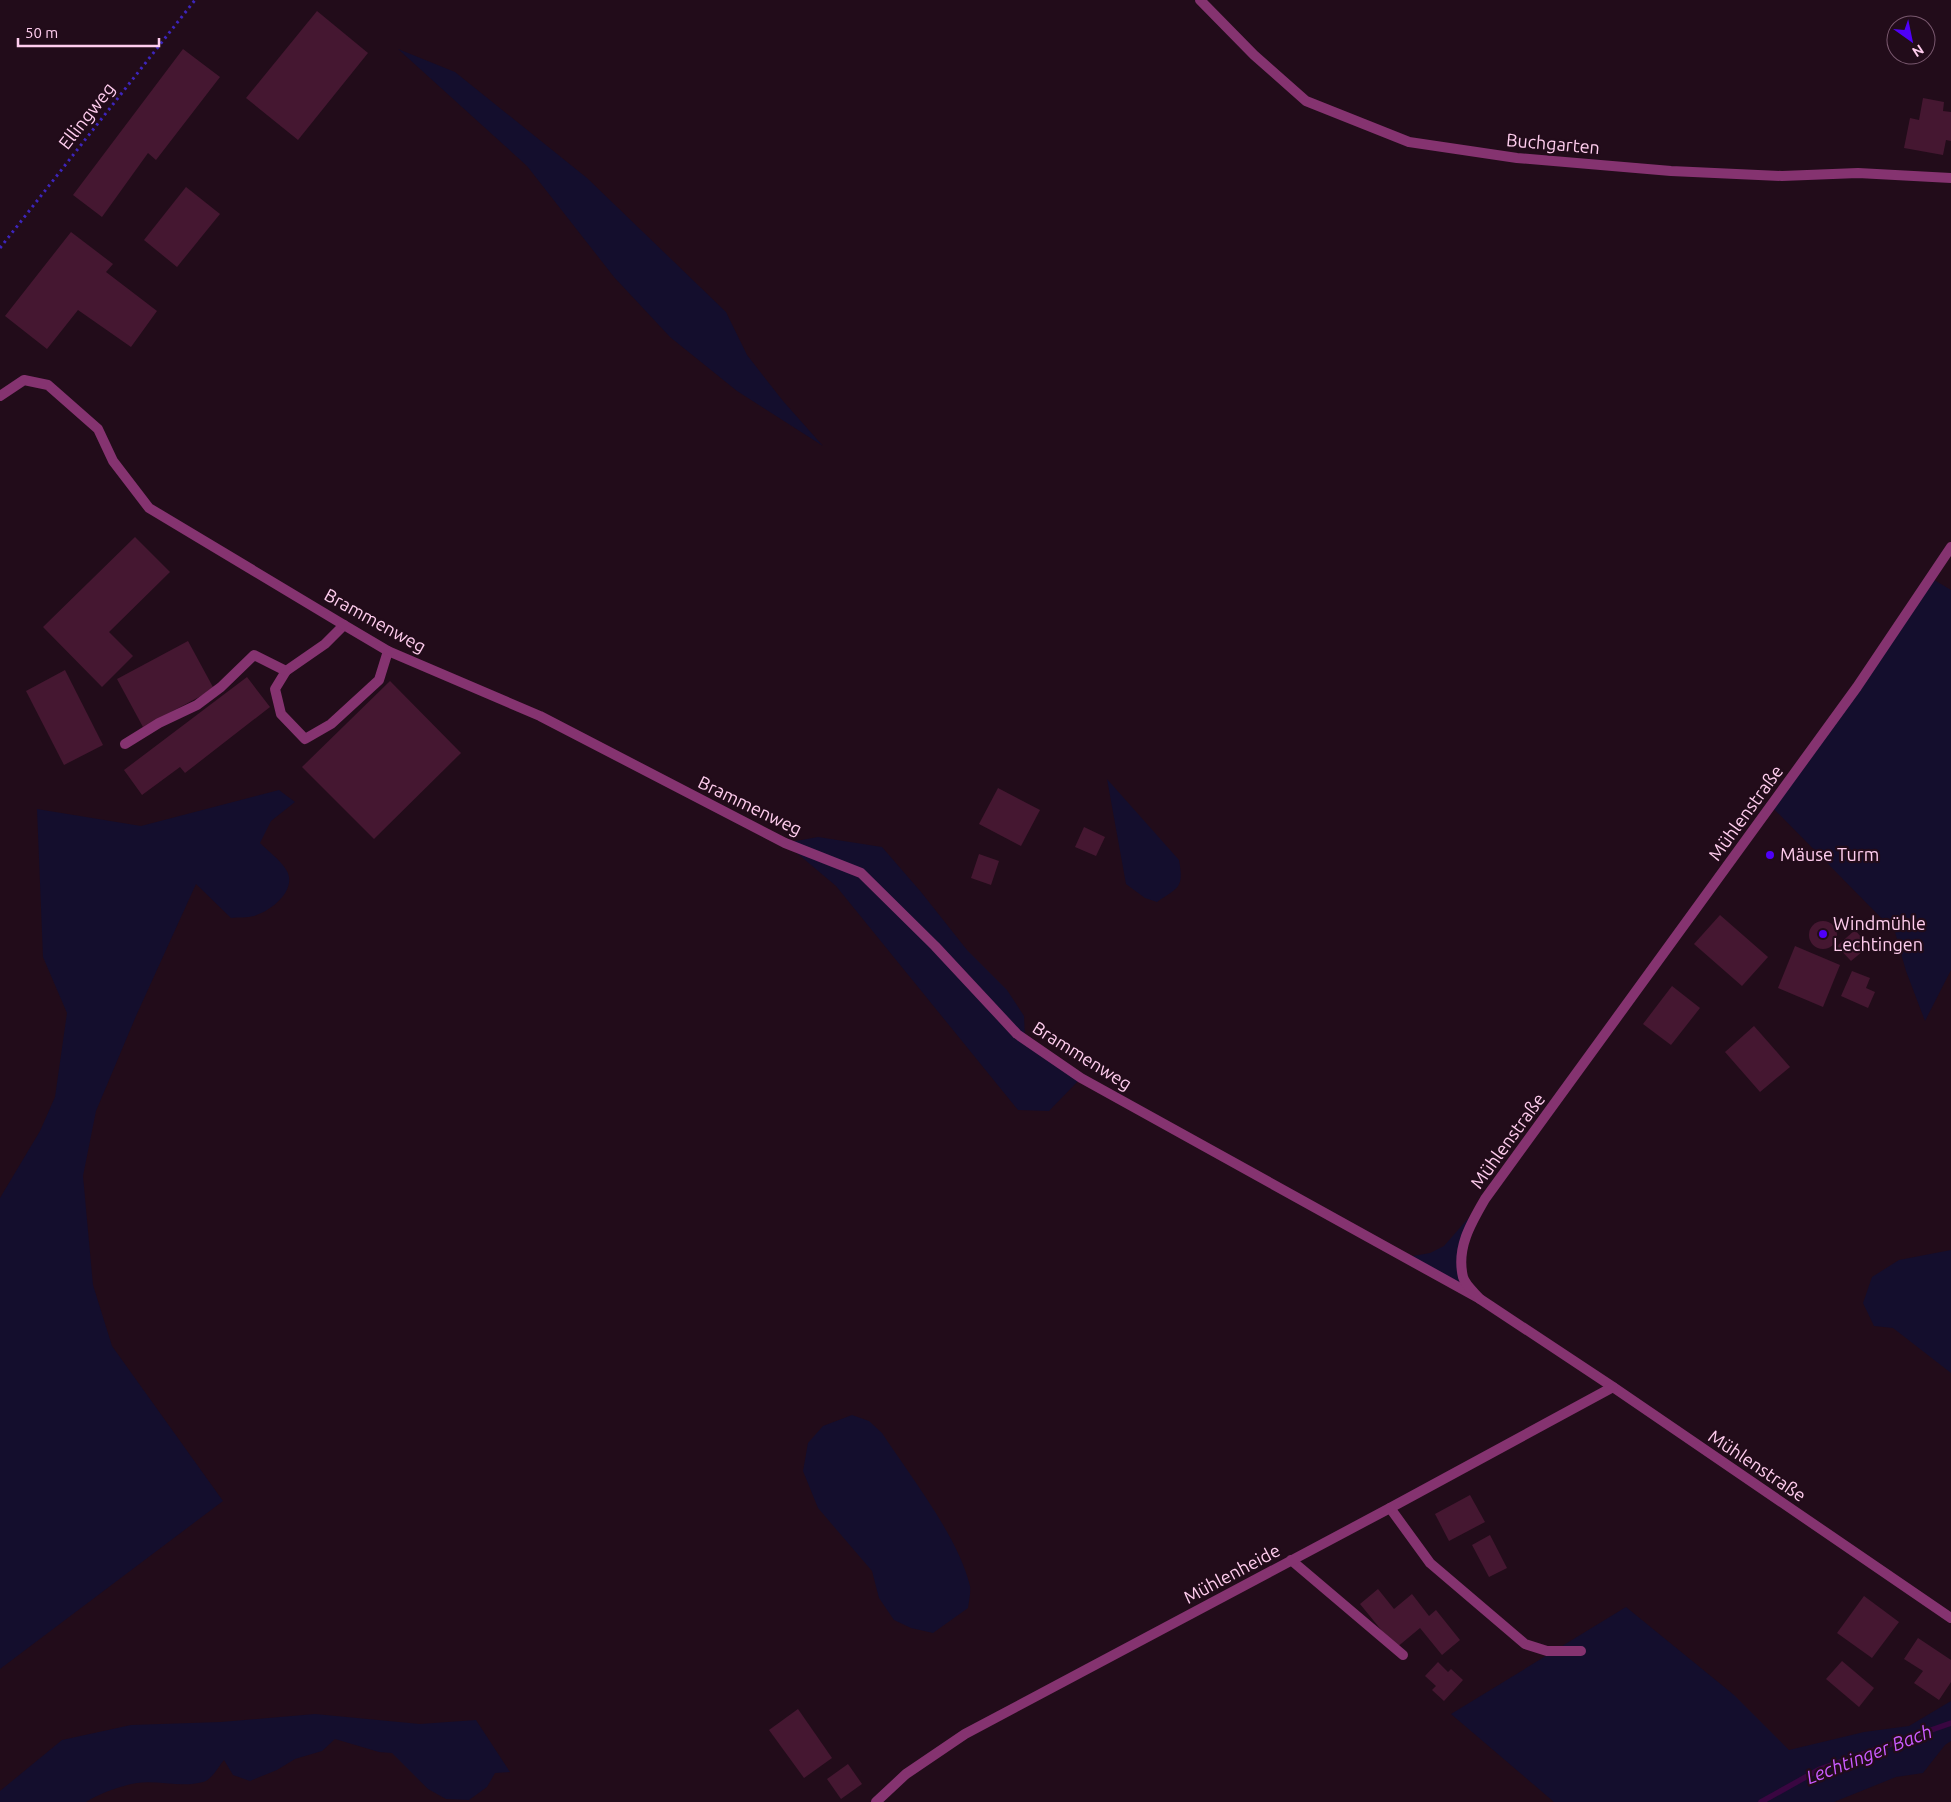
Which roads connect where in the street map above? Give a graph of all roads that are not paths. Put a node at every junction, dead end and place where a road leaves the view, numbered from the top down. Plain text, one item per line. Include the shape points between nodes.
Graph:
1 (1200, 0) edge
2 (1951, 178) edge
3 (0, 396) edge
4 (1951, 547) edge
5 (344, 625) junction
6 (388, 650) junction
7 (286, 671) junction
8 (125, 744) dead end
9 (1480, 1299) junction
10 (1613, 1386) junction
11 (1390, 1508) junction
12 (1291, 1560) junction
13 (1951, 1618) edge
14 (1580, 1651) dead end
15 (1402, 1655) dead end
16 (876, 1802) edge

1 - 2 street, Buchgarten via 1254,55 1306,101 1409,142 1517,158 1671,171
3 - 5 street, Brammenweg via 24,380 48,385 98,430 114,461 149,508
4 - 9 street, Mühlenstraße via 1857,687 1484,1199 1466,1232 1462,1255 1464,1279
5 - 6 street, Brammenweg
5 - 7 street
6 - 7 street via 379,680 331,724 305,739 281,714 275,689
6 - 9 street, Brammenweg via 540,716 784,843 861,873 1017,1034 1045,1054
7 - 8 street via 254,655 197,705
9 - 10 street, Mühlenstraße
10 - 11 street, Mühlenheide
10 - 13 street, Mühlenstraße
11 - 12 street, Mühlenheide
11 - 14 street via 1430,1563 1525,1644 1547,1651
12 - 15 street
12 - 16 street, Mühlenheide via 965,1734 906,1774

